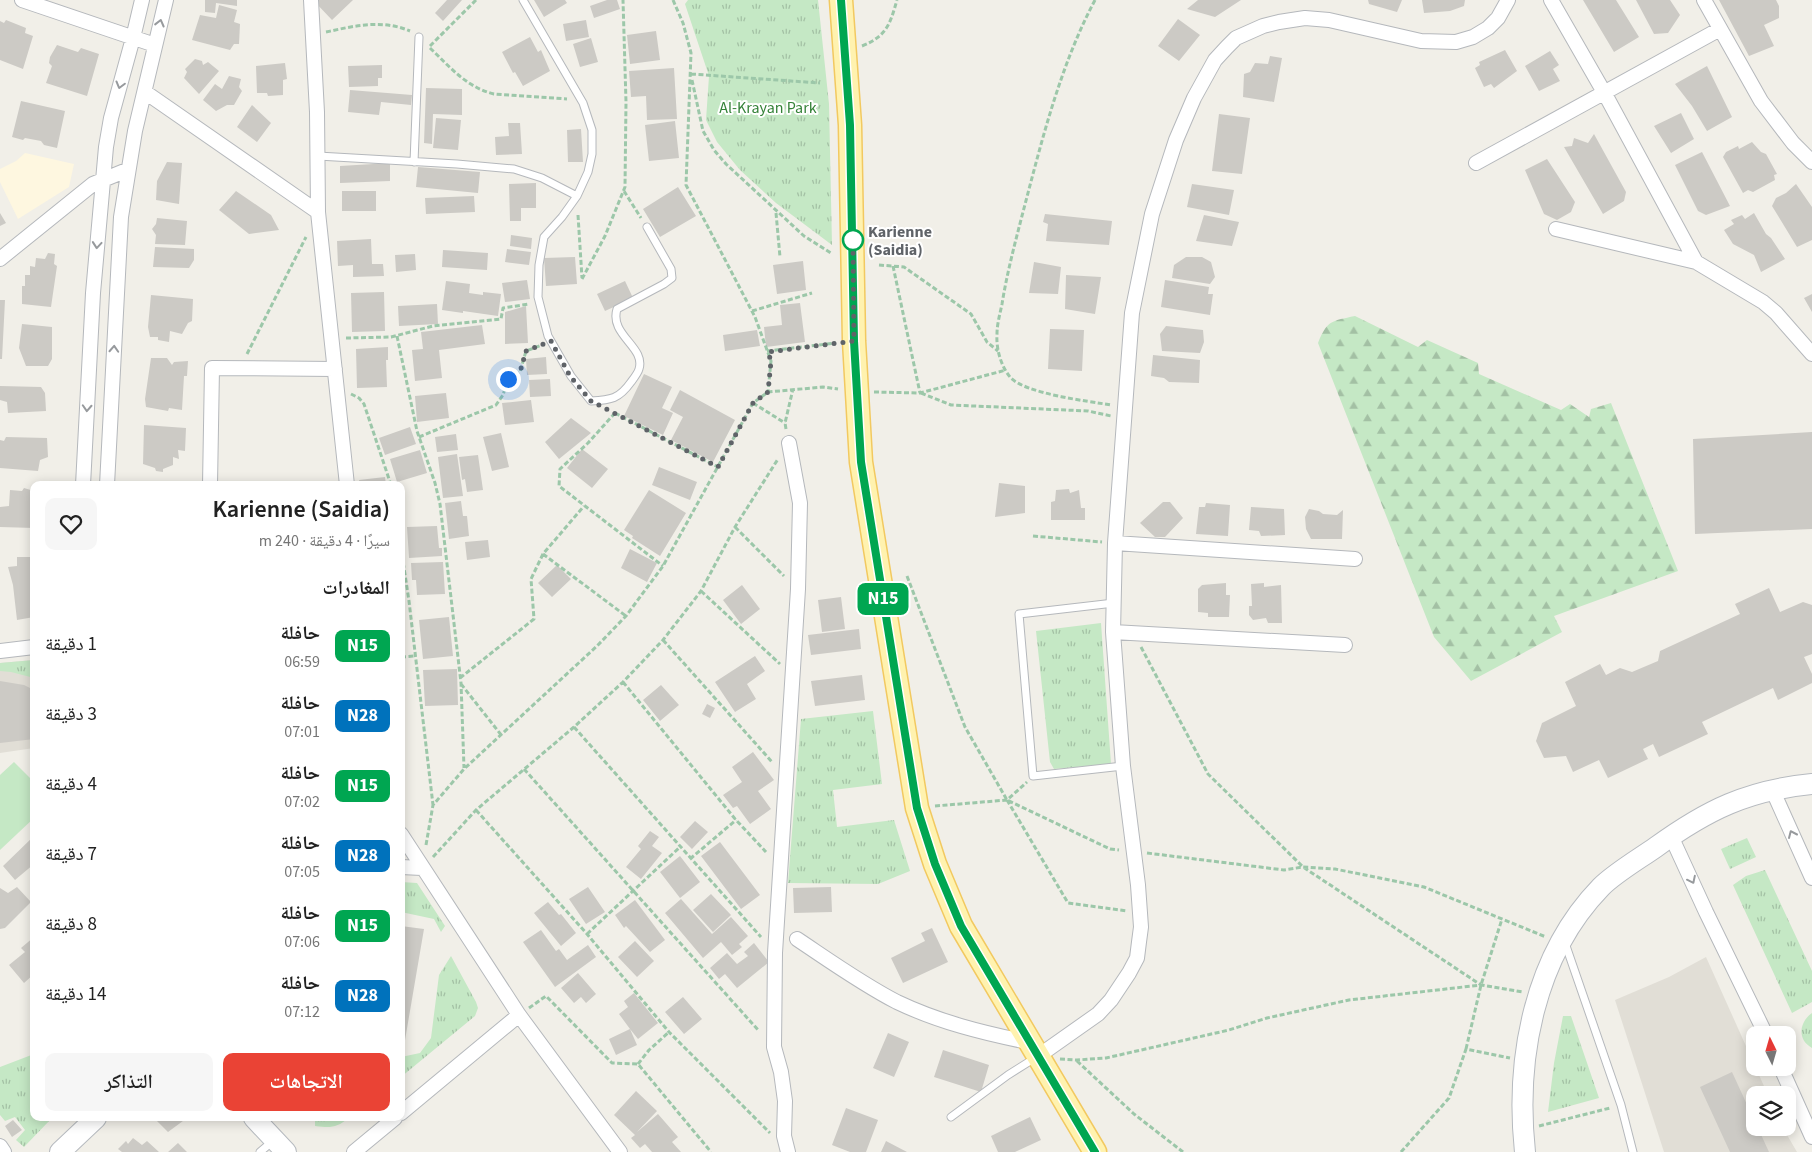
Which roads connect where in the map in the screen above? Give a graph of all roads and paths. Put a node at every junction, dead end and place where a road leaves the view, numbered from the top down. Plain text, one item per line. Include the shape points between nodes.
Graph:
1 (22, 0) edge
2 (142, 0) edge
3 (166, 0) edge
4 (311, 0) edge
5 (476, 0) edge
6 (523, 0) edge
7 (623, 0) edge
8 (673, 0) edge
9 (841, 0) edge
10 (897, 0) edge
11 (1095, 0) edge
12 (1508, 0) edge
13 (1551, 0) edge
14 (1704, 0) edge
15 (1720, 29) junction
16 (313, 34) junction
17 (420, 37) junction
18 (133, 38) junction
19 (155, 45) junction
20 (429, 47) junction
21 (846, 53) junction
22 (691, 74) junction
23 (820, 83) dead end
24 (144, 92) junction
25 (1605, 94) junction
26 (582, 100) junction
27 (318, 156) junction
28 (414, 162) junction
29 (1812, 162) edge
30 (1476, 163) dead end
31 (127, 170) junction
32 (103, 179) junction
33 (624, 191) junction
34 (577, 196) junction
35 (318, 212) junction
36 (776, 212) junction
37 (647, 227) joint
38 (1556, 229) dead end
39 (831, 253) dead end
40 (780, 257) dead end
41 (0, 259) edge
42 (1696, 262) junction
43 (880, 265) dead end
44 (893, 266) junction
45 (812, 293) dead end
46 (539, 303) junction
47 (752, 311) junction
48 (397, 336) junction
49 (332, 338) junction
50 (551, 341) junction
51 (854, 341) junction
52 (768, 352) junction
53 (998, 352) junction
54 (1812, 354) edge
55 (240, 368) junction
56 (335, 369) junction
57 (1006, 370) junction
58 (88, 383) junction
59 (112, 386) junction
60 (793, 389) junction
61 (338, 392) junction
62 (768, 392) junction
63 (856, 392) junction
64 (920, 393) junction
65 (591, 401) junction
66 (753, 403) junction
67 (615, 413) junction
68 (1124, 413) junction
69 (420, 437) junction
70 (789, 443) joint
71 (718, 467) junction
72 (83, 481) edge
73 (107, 481) edge
74 (210, 481) edge
75 (347, 481) edge
76 (390, 481) edge
77 (584, 506) junction
78 (735, 527) junction
79 (1033, 536) dead end
80 (1115, 544) junction
81 (543, 554) junction
82 (1355, 559) dead end
83 (663, 566) junction
84 (907, 576) dead end
85 (405, 577) edge
86 (798, 590) junction
87 (701, 591) junction
88 (1114, 603) junction
89 (626, 616) junction
90 (1113, 632) junction
91 (1133, 634) junction
92 (663, 640) junction
93 (1345, 645) dead end
94 (30, 647) edge
95 (0, 651) edge
96 (416, 656) junction
97 (405, 657) edge
98 (792, 675) junction
99 (460, 678) junction
100 (623, 682) junction
101 (461, 683) junction
102 (574, 726) junction
103 (502, 736) junction
104 (1123, 766) junction
105 (464, 769) junction
106 (524, 769) junction
107 (1033, 776) junction
108 (786, 778) junction
109 (1812, 784) edge
110 (1772, 789) junction
111 (1007, 800) junction
112 (433, 805) junction
113 (917, 808) junction
114 (476, 810) junction
115 (736, 820) junction
116 (1671, 836) junction
117 (405, 840) edge
118 (680, 846) junction
119 (1134, 852) junction
120 (690, 859) junction
121 (405, 867) edge
122 (780, 867) junction
123 (422, 868) junction
124 (1303, 868) junction
125 (1812, 878) edge
126 (633, 890) junction
127 (1140, 913) junction
128 (1502, 919) junction
129 (587, 934) junction
130 (797, 939) dead end
131 (1562, 940) junction
132 (775, 953) junction
133 (1481, 986) junction
134 (1538, 995) junction
135 (519, 1016) junction
136 (1762, 1026) edge
137 (670, 1032) junction
138 (774, 1047) junction
139 (1466, 1049) junction
140 (1033, 1050) junction
141 (1077, 1060) junction
142 (1526, 1062) junction
143 (638, 1064) junction
144 (1785, 1076) edge
145 (1621, 1105) junction
146 (405, 1110) edge
147 (951, 1117) dead end
148 (93, 1121) edge
149 (256, 1121) edge
150 (392, 1121) edge
151 (1524, 1130) junction
152 (1812, 1137) edge
153 (0, 1146) edge
154 (274, 1148) edge
155 (787, 1151) edge
156 (4, 1152) edge
157 (60, 1152) edge
158 (354, 1152) edge
159 (620, 1152) edge
160 (710, 1152) edge
161 (1095, 1152) edge
162 (1183, 1152) edge
163 (1400, 1152) edge
164 (1525, 1152) edge
165 (1633, 1152) edge

1 - 18 street
2 - 18 street
19 -> 3 street
4 - 16 street
5 - 20 path
6 - 26 lane
7 - 33 path
8 - 22 path via 689,41
9 - 21 main road
10 - 21 path via 892,20 884,33
11 - 53 path via 1079,30 1062,76 1035,166 1008,271 996,335
12 - 68 street via 1488,28 1456,42 1421,41 1329,20 1305,18 1263,26 1236,38 1227,47 1215,60 1194,98 1176,140 1152,214 1132,313
13 - 25 street
14 - 15 street
15 - 25 street
15 - 29 street via 1761,101 1792,143
16 - 17 path via 376,24 402,27
16 - 27 street
17 - 20 path
17 - 28 lane
18 - 19 street
18 -> 32 street via 111,118
19 - 24 street
20 - 26 path via 458,75 482,91
21 - 51 main road
22 - 23 path
22 - 36 path via 708,141 726,164
22 - 47 path via 686,185
24 - 31 street
24 - 35 street
25 - 30 street
25 - 42 street
26 - 34 lane via 592,130 592,154
27 - 28 lane
27 - 35 street
28 - 34 lane via 514,169 542,178
31 - 32 street
59 -> 31 street via 121,217
32 - 41 street
32 -> 58 street via 92,293
33 - 34 path via 582,279
33 - 37 path
34 - 46 lane via 544,237 539,265
35 - 49 street
35 - 55 path
36 - 39 path via 813,243
36 - 40 path
37 - 65 lane via 671,268 672,278 617,309 616,326 638,356 640,369 623,394 609,400
38 - 42 street
42 - 54 street via 1742,288 1776,313
43 - 44 path
44 - 53 path via 904,267 972,314 987,342
44 - 64 path
45 - 47 path
46 - 48 path via 503,308 501,319 434,326
46 - 50 lane
47 - 52 path
48 - 49 path
48 - 69 path
49 - 56 street
50 - 65 lane via 570,376
50 - 69 path via 526,351 520,372 508,379 496,405
51 - 52 path
51 - 63 main road
52 - 62 path via 771,361
53 - 57 path
55 - 56 street
55 - 74 street via 212,368
56 - 61 street
57 - 64 path
57 - 68 path via 1010,377 1028,388
58 - 59 street
58 -> 72 street
59 - 73 street
60 - 62 path
60 - 63 path via 823,387
60 - 66 path via 785,423
61 - 75 street
61 - 76 path via 354,394 364,404
62 - 66 path
63 - 64 path
63 - 113 main road via 861,462
64 - 68 path via 951,405
65 - 67 path
66 - 71 path
67 - 71 path
67 - 77 path via 560,469 559,486
68 - 80 street
69 - 99 path via 439,499
70 - 78 path
70 - 86 street via 800,503
71 - 83 path
77 - 81 path
77 - 83 path
78 - 86 path
78 - 87 path
79 - 80 path
80 - 82 street
80 - 88 street
81 - 89 path
81 - 99 path via 531,579 534,618
83 - 89 path
84 - 111 path via 965,727
85 - 96 path
86 - 98 street
87 - 92 path
87 - 98 path
88 - 90 street
88 - 107 lane via 1019,614
89 - 103 path
90 - 91 street
90 - 104 street
91 - 93 street
91 - 124 path via 1208,774
92 - 100 path
92 - 108 path
94 - 95 street
96 - 97 path
96 - 112 path
98 - 108 street
99 - 101 path
100 - 102 path
100 - 115 path
101 - 103 path
101 - 105 path
102 - 106 path
102 - 118 path
103 - 105 path
104 - 107 lane
104 - 119 street
105 - 112 path
106 - 114 path
106 - 126 path
107 - 111 path
108 - 122 street
109 - 110 main road
110 - 116 main road via 1721,806
125 -> 110 street
111 - 113 path
111 - 119 path via 1110,849
111 - 127 path via 1068,903
112 - 123 path
113 - 140 main road via 935,864 961,926
114 - 123 path
114 - 129 path
115 - 120 path
115 - 122 path
116 - 131 main road via 1602,886 1572,921
116 -> 136 street
117 - 123 street
118 - 120 path
118 - 126 path
119 - 124 path via 1284,870
119 - 127 street
120 - 132 path
121 - 123 street
122 - 132 street
123 - 135 street
124 - 128 path via 1335,868 1424,887
124 - 133 path
126 - 129 path
126 - 138 path
127 - 140 street via 1137,958 1111,1000 1082,1026
128 - 131 path
128 - 133 path
129 - 137 path
130 - 140 street via 898,1002
131 - 134 main road
131 - 145 lane
132 - 138 street
133 - 134 path
133 - 139 path
133 - 141 path via 1349,1000 1106,1058
134 - 142 main road via 1529,1030
135 - 143 path via 546,996 612,1064
135 - 146 street
135 - 159 street
137 - 143 path
137 - 155 path
138 - 155 street via 785,1101
139 - 142 path
139 - 163 path via 1449,1098
140 - 141 path
140 - 147 lane via 1008,1075
140 - 161 main road
141 - 162 path via 1134,1114
142 - 151 main road
143 - 160 path
144 - 152 street
145 - 151 path
145 - 165 lane
148 - 157 main road
149 - 154 main road
150 - 158 street
151 - 164 main road
153 - 156 street

